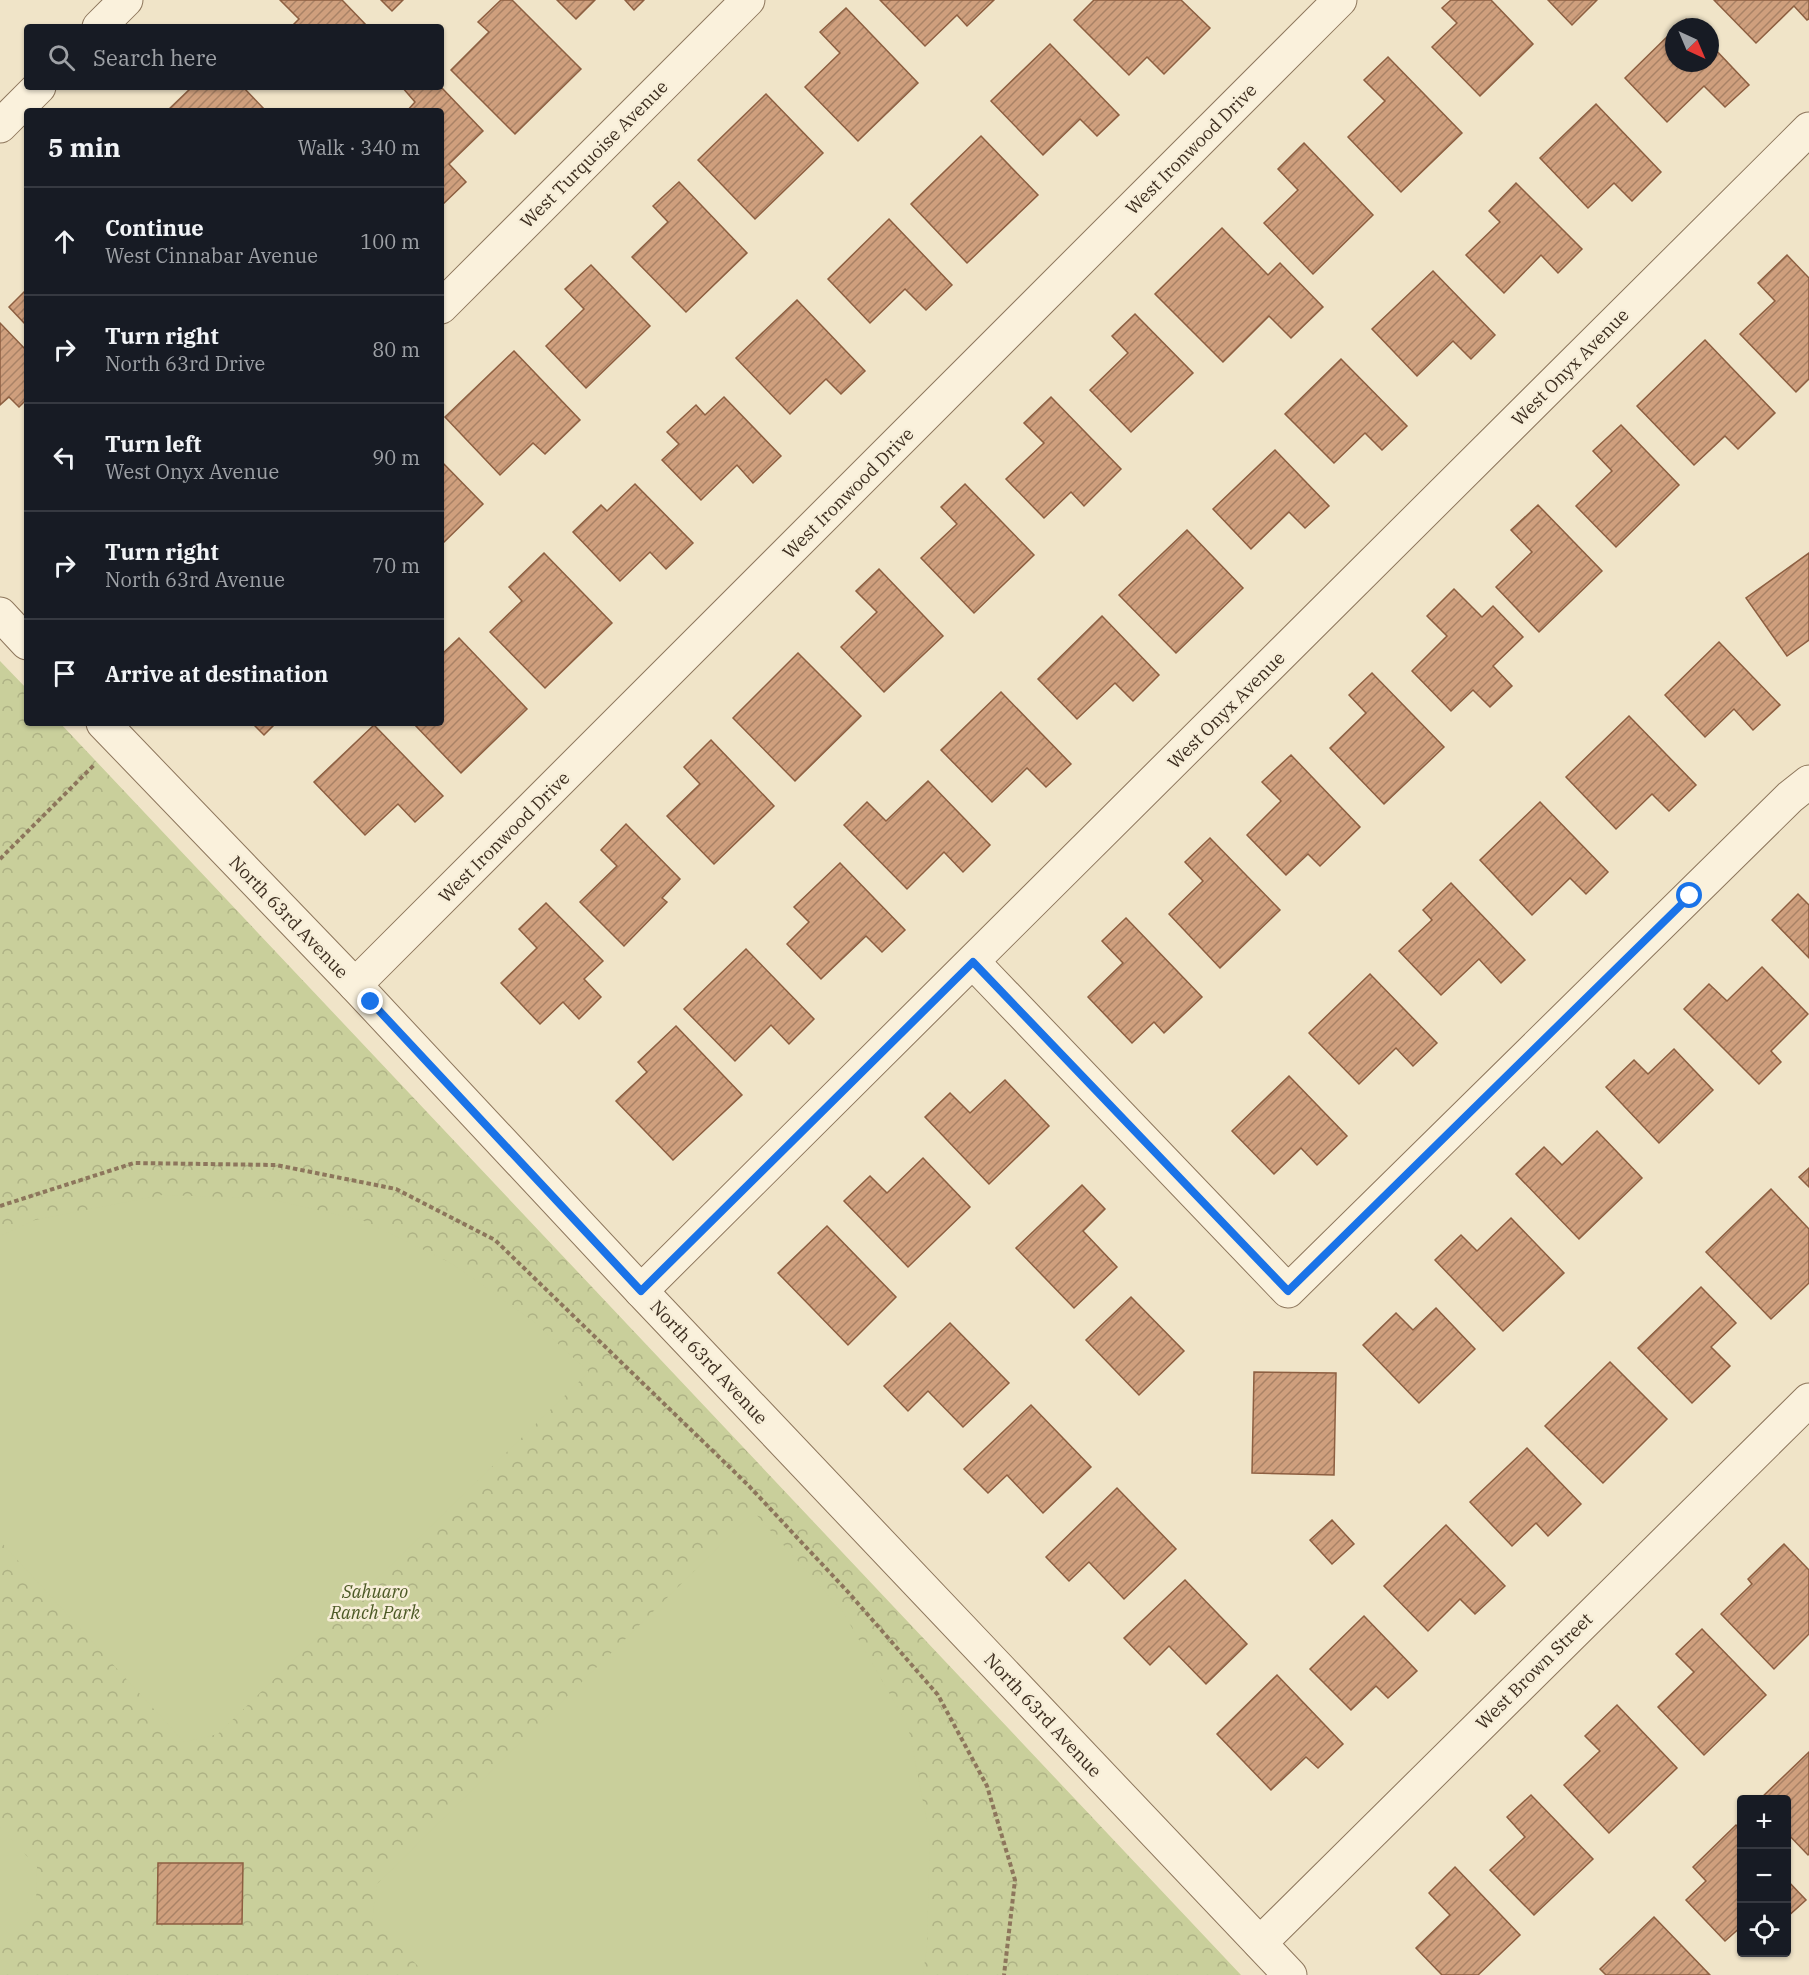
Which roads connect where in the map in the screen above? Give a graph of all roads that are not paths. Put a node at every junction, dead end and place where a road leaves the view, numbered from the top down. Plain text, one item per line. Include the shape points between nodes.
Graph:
1 (126, 0) edge
2 (748, 0) edge
3 (1340, 0) edge
4 (102, 24) edge
5 (36, 90) edge
6 (0, 126) edge
7 (1809, 129) edge
8 (444, 304) edge
9 (0, 614) edge
10 (24, 640) edge
11 (111, 732) edge
12 (1809, 782) edge
13 (973, 962) junction
14 (356, 985) junction
15 (641, 1291) junction
16 (1809, 1400) edge
17 (1260, 1942) junction
18 (1290, 1975) edge

1 - 4 street
2 - 8 street, West Turquoise Avenue
3 - 14 street, West Ironwood Drive
5 - 6 street
7 - 13 street, West Onyx Avenue
9 - 10 street
11 - 14 street, North 63rd Avenue
12 - 13 street via 1288,1291
13 - 15 street, West Onyx Avenue
14 - 15 street, North 63rd Avenue
15 - 17 street, North 63rd Avenue
16 - 17 street, West Brown Street
17 - 18 street, North 63rd Avenue

